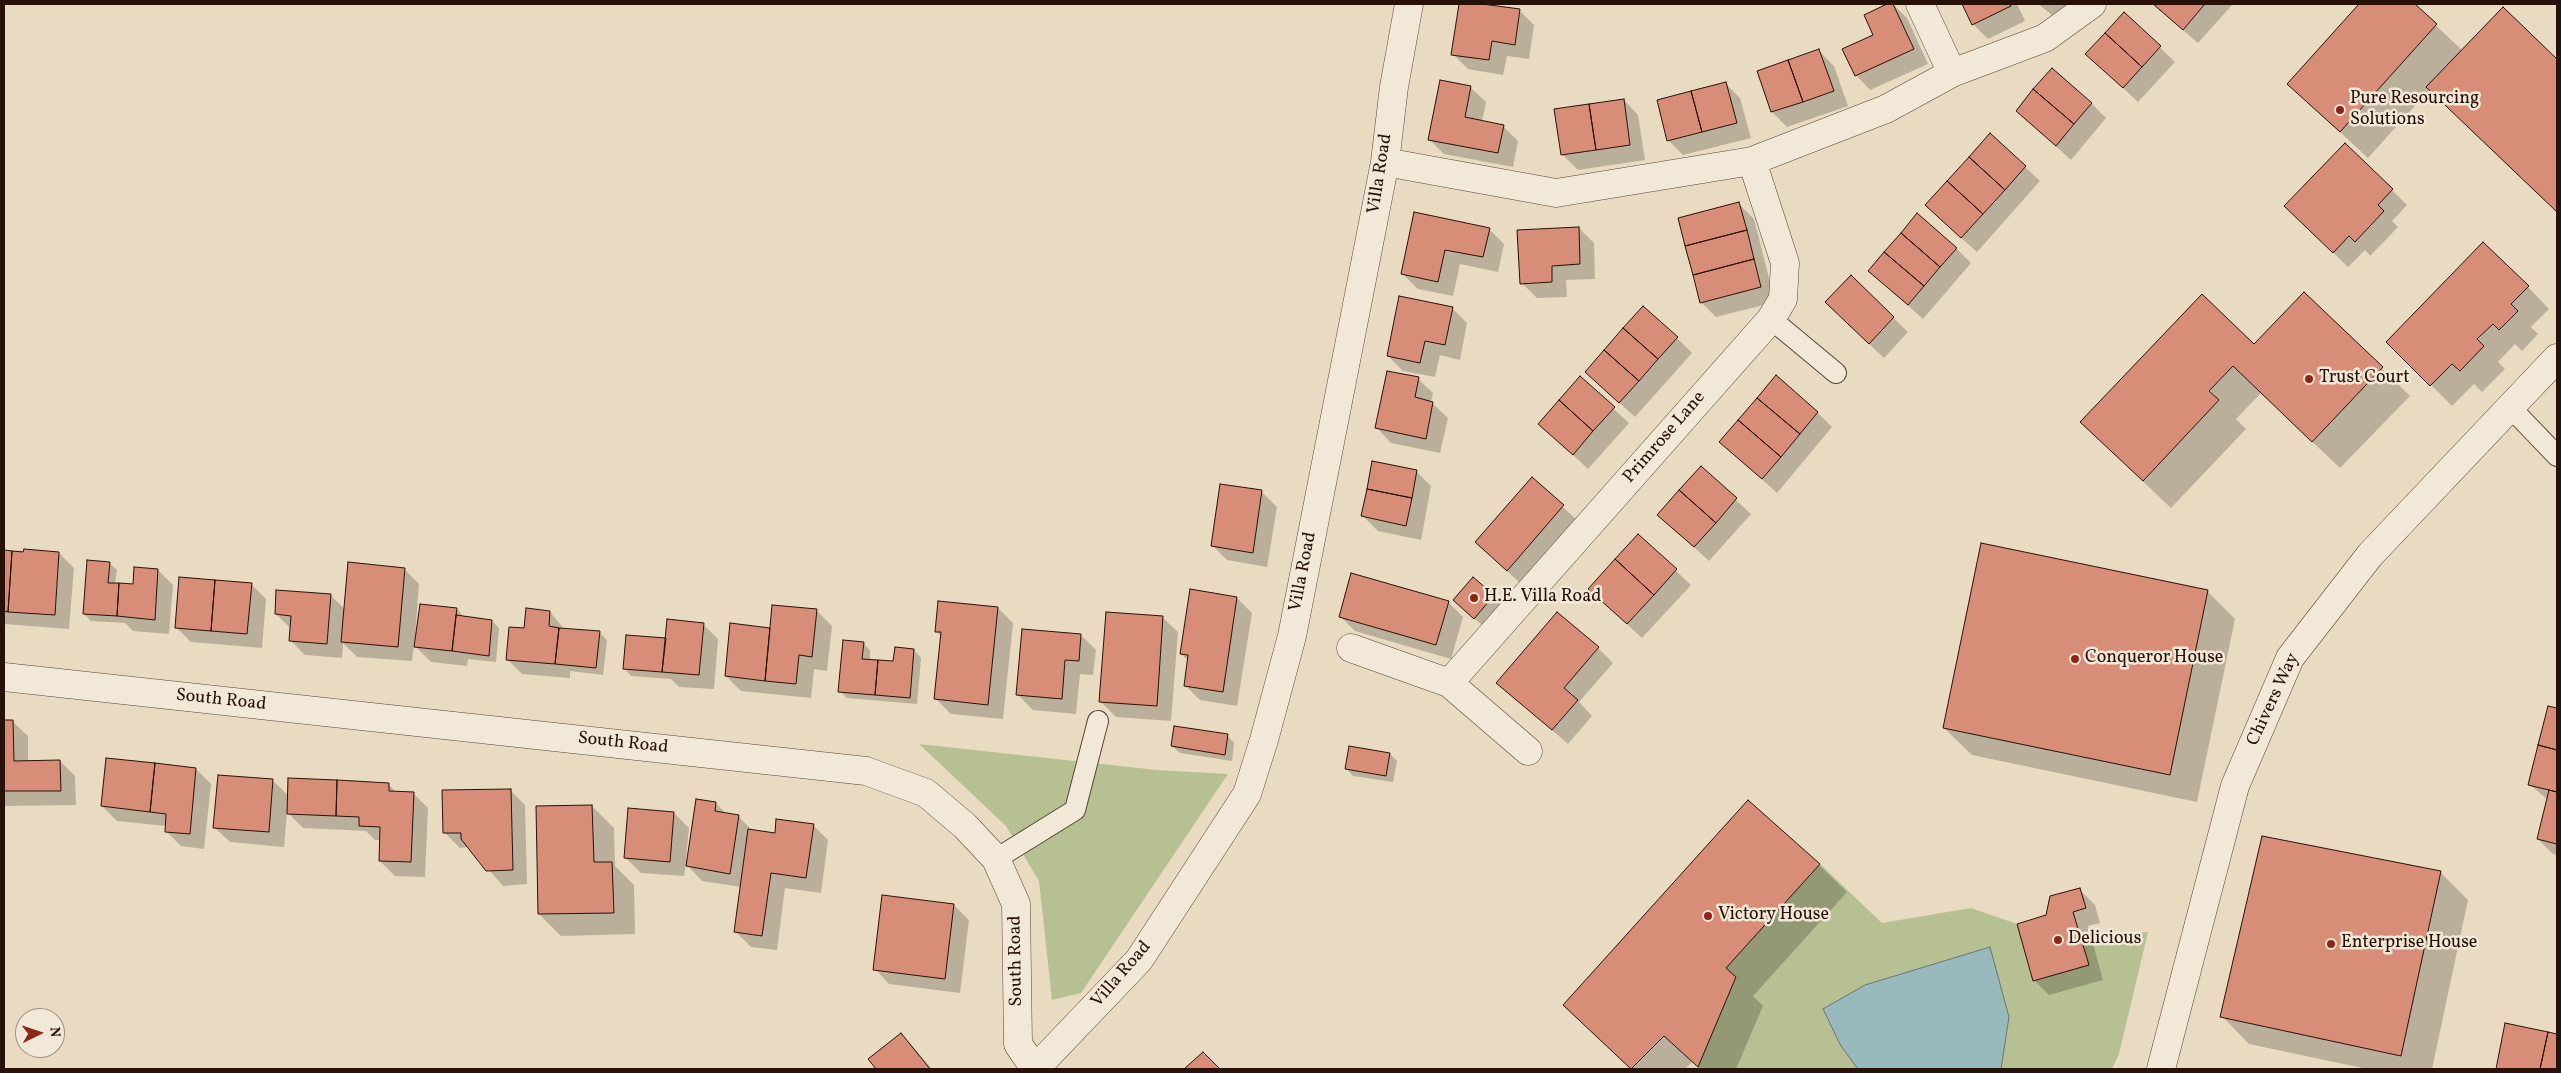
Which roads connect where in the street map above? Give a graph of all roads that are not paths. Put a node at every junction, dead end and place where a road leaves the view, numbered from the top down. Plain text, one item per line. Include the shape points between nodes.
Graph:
1 (1409, 4) edge
2 (1920, 4) edge
3 (2092, 4) edge
4 (1952, 73) junction
5 (1752, 160) junction
6 (1385, 162) junction
7 (1771, 319) junction
8 (2557, 358) edge
9 (1836, 373) dead end
10 (2511, 408) junction
11 (2557, 456) edge
12 (1351, 648) dead end
13 (4, 677) edge
14 (1449, 683) junction
15 (1098, 721) dead end
16 (1528, 751) dead end
17 (996, 859) junction
18 (1035, 1069) edge
19 (2161, 1069) edge

1 - 6 street, Villa Road
2 - 4 street
3 - 4 street via 2045,38
4 - 5 street via 1886,109
5 - 6 street via 1556,193
5 - 7 street, Primrose Lane via 1785,264 1782,299
6 - 18 street, Villa Road via 1292,636 1247,794 1139,960
7 - 9 lane
7 - 14 street, Primrose Lane
8 - 10 street, Chivers Way
10 - 11 lane
10 - 19 street, Chivers Way via 2370,555 2290,658 2235,786
12 - 14 street
13 - 17 street, South Road via 866,771 926,794 966,826
14 - 16 street
15 - 17 lane via 1075,810
17 - 18 street, South Road via 1016,904 1018,1044

